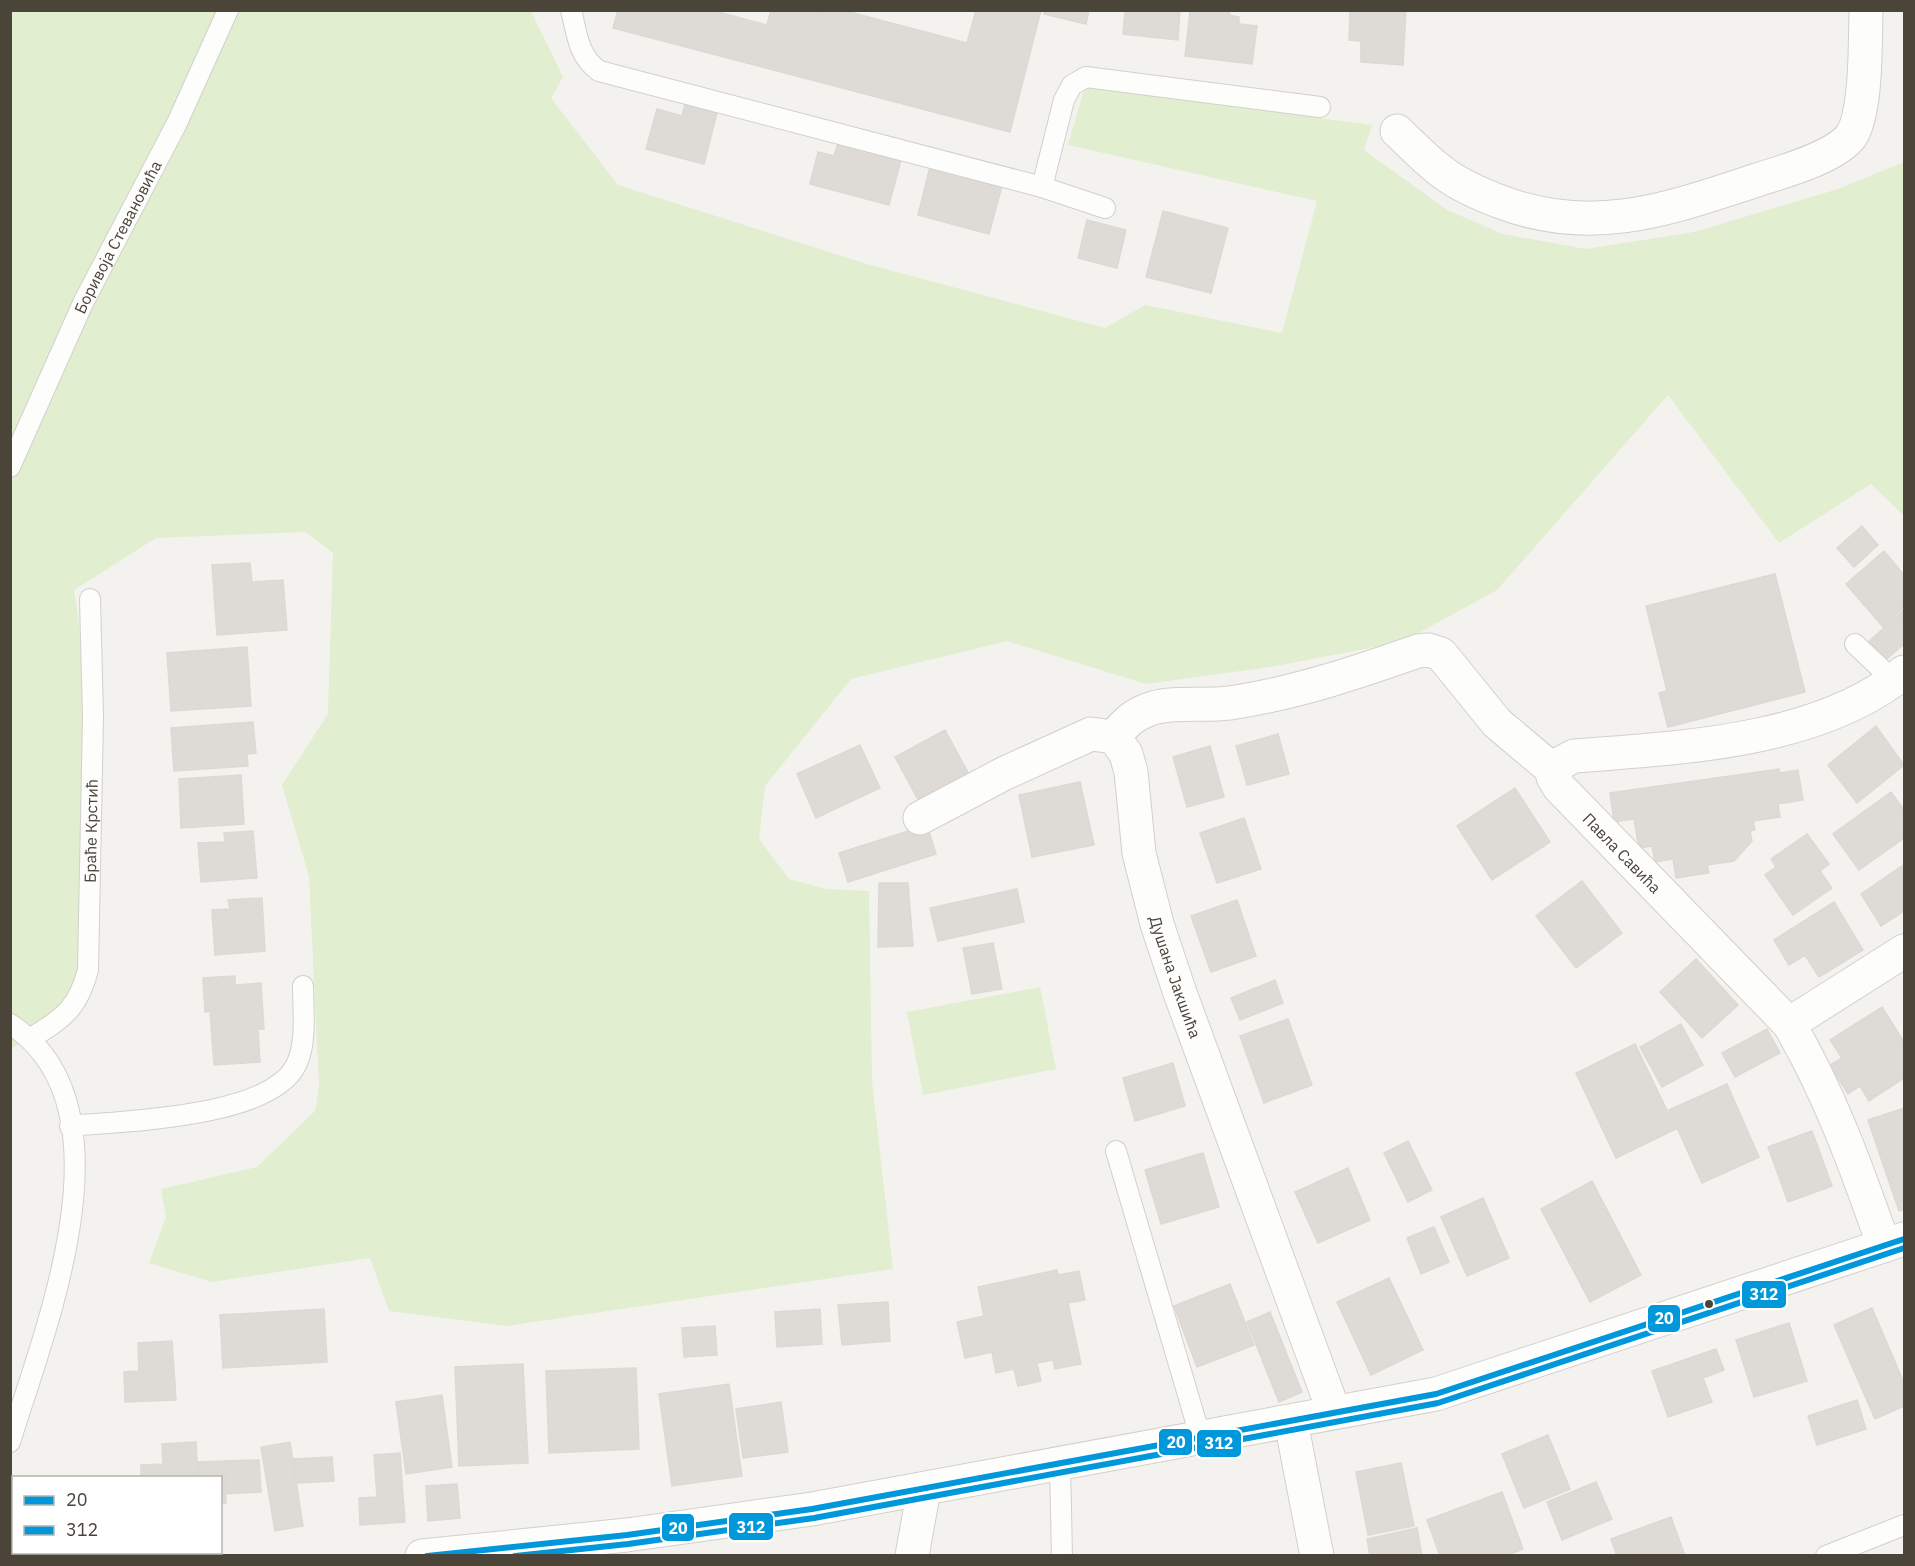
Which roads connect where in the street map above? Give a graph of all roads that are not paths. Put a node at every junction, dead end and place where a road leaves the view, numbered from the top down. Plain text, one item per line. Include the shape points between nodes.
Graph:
1 (228, 10) edge
2 (571, 10) edge
3 (1866, 10) edge
4 (1320, 107) dead end
5 (1397, 130) dead end
6 (1042, 186) junction
7 (1105, 208) dead end
8 (10, 467) edge
9 (90, 599) dead end
10 (1855, 644) dead end
11 (1901, 682) edge
12 (1114, 737) junction
13 (1554, 771) junction
14 (920, 818) dead end
15 (1905, 951) edge
16 (303, 986) dead end
17 (10, 1024) edge
18 (1789, 1024) junction
19 (32, 1038) junction
20 (70, 1126) junction
21 (1116, 1151) dead end
22 (1894, 1243) edge
23 (1334, 1412) junction
24 (1291, 1422) junction
25 (1201, 1439) junction
26 (10, 1442) edge
27 (1060, 1465) junction
28 (924, 1489) junction
29 (1905, 1525) edge
30 (422, 1556) edge
31 (912, 1556) edge
32 (1062, 1556) edge
33 (1317, 1556) edge
34 (1826, 1556) edge

1 - 8 lane, Боривоја Стевановића via 177,123 83,303
2 - 6 lane via 580,49 599,71
3 - 5 street via 1860,107 1850,138 1837,148 1785,170 1668,209 1614,219 1582,220 1525,211 1480,194 1437,169
4 - 6 lane via 1086,77 1072,85 1064,100
6 - 7 lane
9 - 19 lane, Браће Крстић via 93,718 88,970 82,993 70,1012
10 - 11 lane
11 - 13 street via 1830,714 1769,731 1702,744 1574,756
12 - 13 street via 1134,714 1156,707 1217,706 1284,695 1428,650 1441,654 1497,723
12 - 14 street via 1091,734
12 - 23 street, Душана Јакшића via 1126,754 1131,772 1139,853 1176,981
13 - 18 street, Павла Савића via 1558,787
15 - 18 street
16 - 20 lane via 303,1036 298,1062 288,1078 273,1089 228,1106 168,1118
17 - 19 lane
18 - 22 street, Павла Савића via 1812,1065
19 - 20 lane via 46,1055 58,1082
20 - 26 lane via 75,1149 71,1231
21 - 25 lane
22 - 23 street via 1465,1386
23 - 24 street
24 - 25 street
24 - 33 street
25 - 27 street
27 - 28 street
27 - 32 lane
28 - 30 street via 627,1535
28 - 31 street
29 - 34 lane

